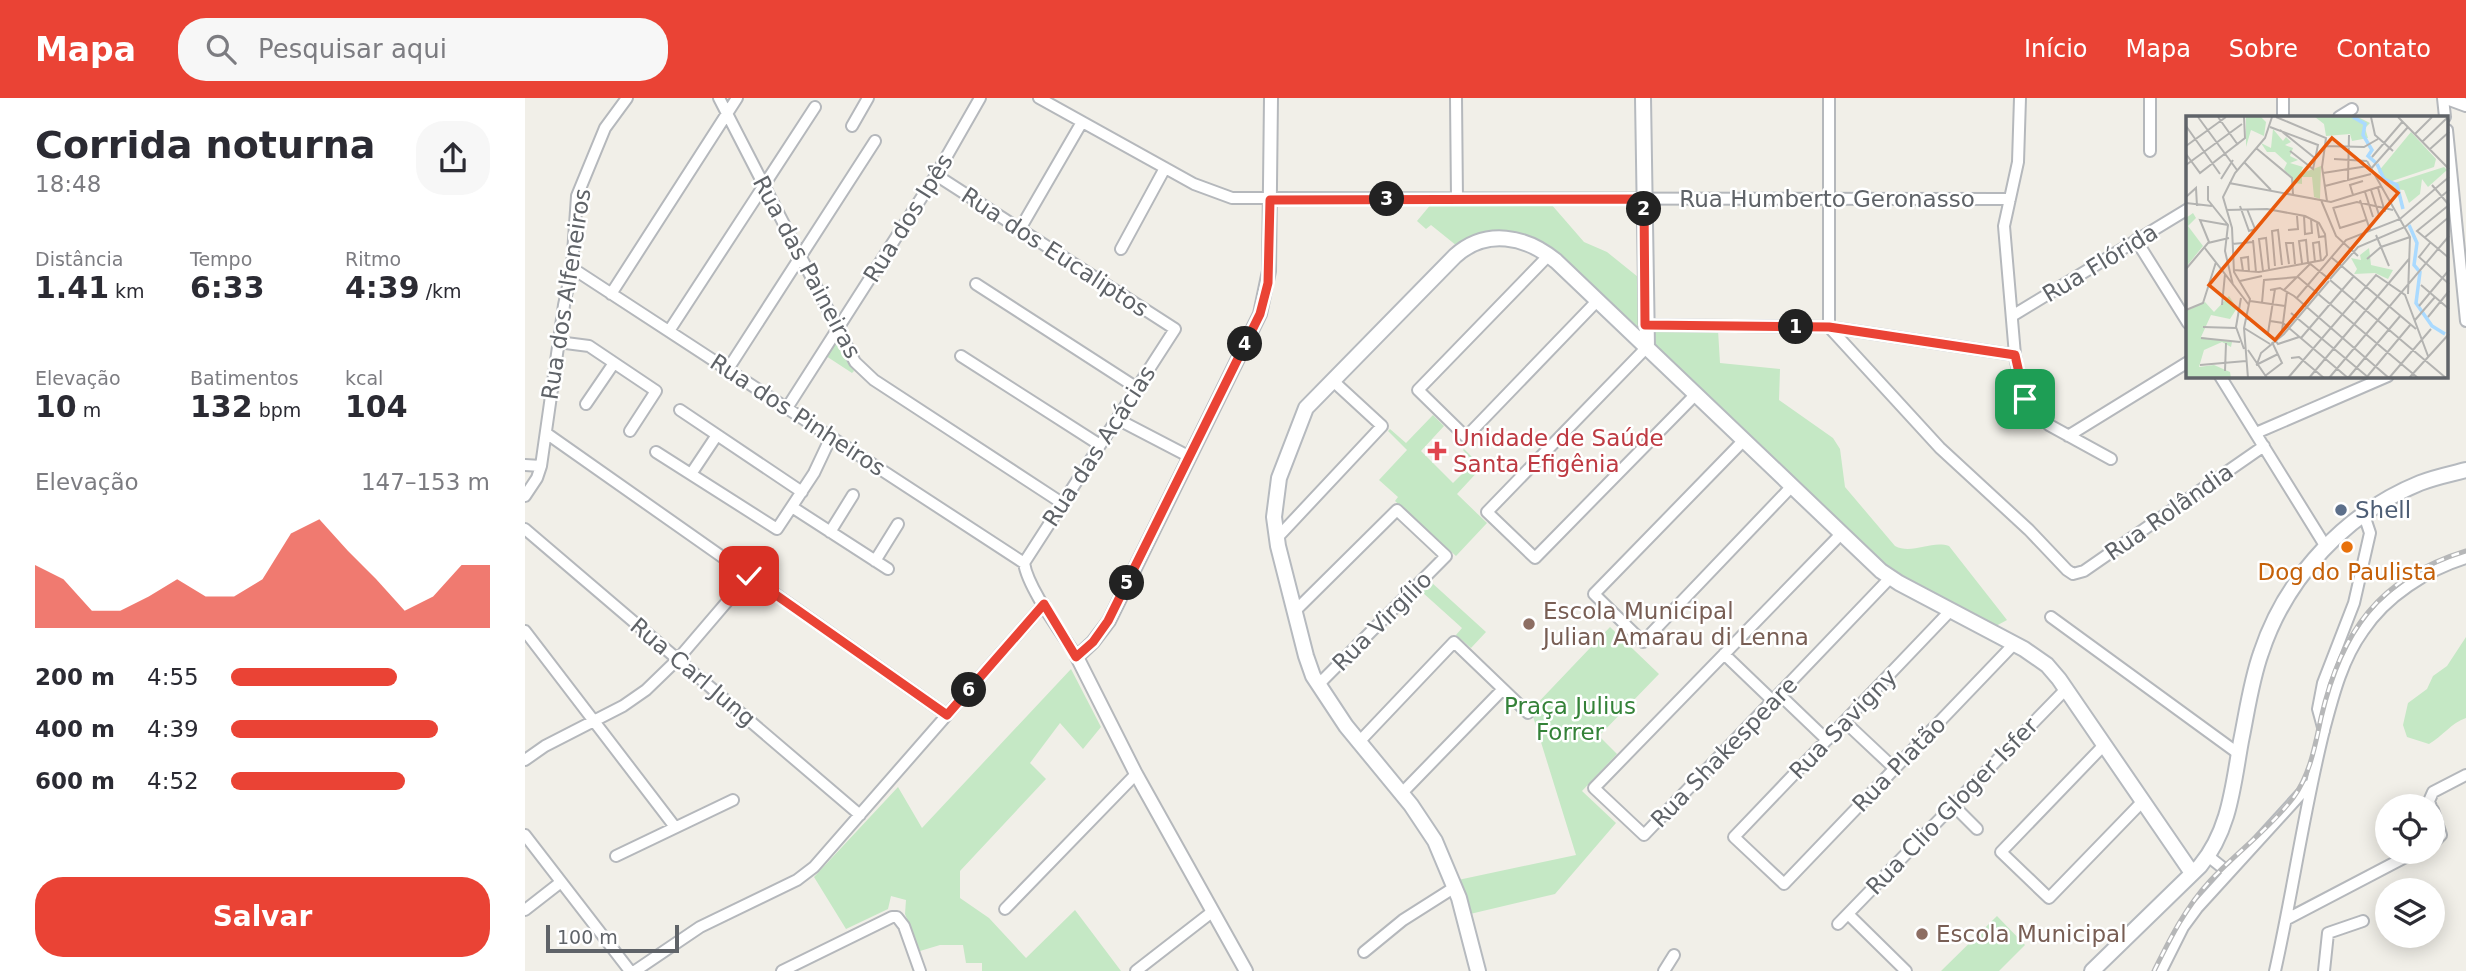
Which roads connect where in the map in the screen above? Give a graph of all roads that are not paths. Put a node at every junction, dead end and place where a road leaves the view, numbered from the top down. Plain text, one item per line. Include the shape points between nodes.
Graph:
1 (627, 98) edge
2 (719, 98) edge
3 (737, 98) edge
4 (868, 98) edge
5 (980, 98) edge
6 (1039, 98) edge
7 (1271, 98) edge
8 (1456, 98) edge
9 (1643, 98) edge
10 (1829, 98) edge
11 (2020, 98) edge
12 (2150, 98) edge
13 (2283, 98) edge
14 (2445, 98) edge
15 (2466, 105) edge
16 (815, 107) dead end
17 (2351, 109) dead end
18 (727, 113) junction
19 (2283, 116) edge
20 (2340, 116) edge
21 (2445, 116) edge
22 (1082, 122) junction
23 (852, 126) dead end
24 (875, 141) dead end
25 (2150, 151) dead end
26 (1165, 168) junction
27 (936, 175) junction
28 (2449, 176) edge
29 (764, 186) junction
30 (1457, 199) junction
31 (1644, 199) junction
32 (1829, 199) junction
33 (2010, 199) junction
34 (2450, 199) edge
35 (1270, 200) junction
36 (2186, 210) edge
37 (1020, 229) junction
38 (2136, 240) junction
39 (1121, 249) dead end
40 (1549, 255) junction
41 (800, 257) junction
42 (572, 268) junction
43 (976, 284) dead end
44 (611, 294) junction
45 (1598, 300) junction
46 (2012, 316) junction
47 (2186, 320) edge
48 (2466, 321) edge
49 (1645, 325) junction
50 (1829, 327) junction
51 (1175, 329) joint
52 (837, 330) junction
53 (669, 331) junction
54 (558, 342) junction
55 (1647, 347) junction
56 (2015, 355) junction
57 (961, 356) dead end
58 (614, 363) junction
59 (2186, 363) edge
60 (728, 369) junction
61 (2221, 378) edge
62 (2383, 378) edge
63 (1332, 380) junction
64 (1137, 388) junction
65 (1696, 394) junction
66 (586, 404) dead end
67 (787, 408) junction
68 (680, 410) dead end
69 (1117, 419) junction
70 (630, 431) dead end
71 (546, 433) junction
72 (2256, 433) junction
73 (716, 435) junction
74 (2068, 436) junction
75 (831, 437) junction
76 (1744, 440) junction
77 (1100, 444) junction
78 (2263, 446) junction
79 (656, 452) dead end
80 (1190, 457) junction
81 (2111, 459) dead end
82 (525, 465) edge
83 (541, 466) junction
84 (2466, 470) edge
85 (691, 474) junction
86 (1792, 486) junction
87 (802, 492) junction
88 (853, 495) dead end
89 (525, 496) edge
90 (1062, 503) junction
91 (792, 507) junction
92 (2364, 515) junction
93 (898, 524) dead end
94 (525, 529) edge
95 (830, 532) junction
96 (1841, 534) junction
97 (1276, 538) junction
98 (2326, 547) junction
99 (2466, 558) edge
100 (875, 561) junction
101 (1024, 563) junction
102 (888, 569) dead end
103 (749, 576) junction
104 (1890, 578) junction
105 (1044, 604) junction
106 (1951, 610) junction
107 (1294, 612) junction
108 (2051, 617) dead end
109 (525, 631) edge
110 (2014, 644) junction
111 (1724, 654) junction
112 (1076, 657) junction
113 (678, 659) junction
114 (1318, 685) junction
115 (1503, 689) junction
116 (2066, 689) junction
117 (1776, 698) junction
118 (1528, 713) dead end
119 (947, 715) junction
120 (593, 721) junction
121 (1845, 722) junction
122 (2324, 731) junction
123 (1827, 740) junction
124 (1358, 743) junction
125 (2104, 745) junction
126 (2239, 754) junction
127 (525, 760) edge
128 (1894, 768) junction
129 (1136, 774) junction
130 (2466, 775) edge
131 (2310, 783) junction
132 (1401, 794) junction
133 (2432, 794) edge
134 (733, 800) dead end
135 (2143, 801) junction
136 (1953, 805) junction
137 (860, 815) junction
138 (675, 827) junction
139 (1977, 829) dead end
140 (525, 835) edge
141 (616, 856) dead end
142 (2208, 856) junction
143 (2392, 864) edge
144 (2228, 872) junction
145 (2192, 873) junction
146 (561, 882) junction
147 (1784, 884) joint
148 (1455, 887) junction
149 (1005, 909) dead end
150 (525, 910) edge
151 (1212, 912) junction
152 (1848, 914) junction
153 (2287, 919) junction
154 (2363, 921) dead end
155 (1838, 924) dead end
156 (1363, 952) dead end
157 (1674, 955) dead end
158 (794, 968) edge
159 (632, 971) edge
160 (782, 971) edge
161 (920, 971) edge
162 (1136, 971) edge
163 (1246, 971) edge
164 (1478, 971) edge
165 (1664, 971) edge
166 (1906, 971) edge
167 (2092, 971) edge
168 (2161, 971) edge
169 (2275, 971) edge
170 (2324, 971) edge

1 - 42 street, Rua dos Alfeneiros via 610,120 578,189
2 - 18 street, Rua das Paineiras
3 - 18 street
4 - 23 street
5 - 27 street, Rua dos Ipês
6 - 22 street, Rua Humberto Geronasso
7 - 35 street
8 - 30 street
9 - 31 main road
10 - 32 street
11 - 33 street via 2019,152
12 - 25 street
13 - 19 street
14 - 15 street
14 - 21 street
16 - 29 street
17 - 20 street
18 - 29 street, Rua das Paineiras
18 - 44 street
22 - 26 street, Rua Humberto Geronasso
22 - 37 street
24 - 41 street
26 - 35 street, Rua Humberto Geronasso via 1219,195
26 - 39 street
27 - 37 street, Rua dos Eucaliptos
27 - 52 street, Rua dos Ipês
28 - 34 street
29 - 41 street, Rua das Paineiras
29 - 53 street
30 - 31 street, Rua Humberto Geronasso
30 - 35 street, Rua Humberto Geronasso
31 - 32 street, Rua Humberto Geronasso
31 - 49 main road
32 - 33 street, Rua Humberto Geronasso
32 - 50 street
33 - 46 street via 2004,226
34 - 48 street
35 - 80 street via 1265,300
36 - 38 street, Rua Flórida
37 - 51 street, Rua dos Eucaliptos
38 - 46 street, Rua Flórida
38 - 47 street
40 - 45 main road
40 - 45 street via 1418,390 1466,436
40 - 63 main road via 1516,239 1469,244
41 - 52 street, Rua das Paineiras
41 - 60 street
42 - 44 street, Rua dos Pinheiros
42 - 54 street, Rua dos Alfeneiros
43 - 64 street
44 - 53 street, Rua dos Pinheiros
45 - 55 main road
46 - 56 street
49 - 50 street
49 - 55 main road
50 - 56 street
50 - 78 street, Rua Rolândia via 1940,448 2073,573 2084,571
51 - 64 street, Rua das Acácias
52 - 67 street, Rua dos Ipês
52 - 90 street, Rua das Paineiras via 864,372
53 - 60 street, Rua dos Pinheiros
54 - 58 street via 589,346
54 - 71 street, Rua dos Alfeneiros
55 - 65 main road
55 - 65 street via 1487,512 1535,558
56 - 74 street via 2021,388 2031,409
57 - 77 street
58 - 66 street
58 - 70 street via 656,391
59 - 74 street
60 - 67 street, Rua dos Pinheiros
61 - 72 street
62 - 72 street
63 - 97 main road via 1306,408 1279,478 1274,504
63 - 97 street via 1382,426
64 - 69 street, Rua das Acácias
65 - 76 main road
67 - 75 street, Rua dos Pinheiros
68 - 73 street
69 - 77 street, Rua das Acácias
69 - 80 street
71 - 83 street, Rua dos Alfeneiros
71 - 103 street
72 - 78 street
73 - 85 street
73 - 87 street
74 - 81 street
75 - 87 street
75 - 101 street, Rua dos Pinheiros
76 - 86 main road
76 - 86 street via 1594,594 1643,642
77 - 90 street, Rua das Acácias
78 - 98 street
79 - 85 street
80 - 112 street via 1108,621
82 - 83 street
83 - 89 street, Rua dos Alfeneiros
84 - 92 main road via 2420,483
85 - 91 street via 777,530
86 - 96 main road
87 - 91 street
88 - 95 street
90 - 101 street, Rua das Acácias
91 - 95 street
92 - 98 main road
92 - 122 street via 2370,533 2354,603 2323,683 2318,709
93 - 100 street
94 - 113 street, Rua Carl Jung
95 - 100 street
96 - 104 main road
96 - 111 street
97 - 107 main road
98 - 126 main road via 2293,587 2267,634
99 - 122 street via 2421,579 2373,618 2340,675
100 - 102 street
101 - 105 street
103 - 113 street
103 - 119 street
104 - 106 main road
104 - 117 street, Rua Shakespeare
105 - 112 street
105 - 119 street
106 - 110 main road
106 - 121 street, Rua Savigny
107 - 114 main road
107 - 114 street, Rua Virgílio via 1397,510 1446,556
108 - 126 street
109 - 120 street
110 - 116 main road via 2047,665
110 - 128 street, Rua Platão
111 - 117 street
111 - 117 street, Rua Shakespeare via 1594,788 1644,835
112 - 129 street
113 - 120 street via 636,698
113 - 137 street, Rua Carl Jung
114 - 124 main road
115 - 118 street
115 - 124 street via 1454,642
115 - 132 street
116 - 125 main road
116 - 136 street, Rua Clio Gloger Isfer
117 - 123 street
119 - 137 street
120 - 127 street
120 - 138 street
121 - 123 street, Rua Savigny
121 - 128 street
122 - 131 street
123 - 147 street, Rua Savigny via 1734,837
124 - 132 main road
125 - 135 main road
125 - 135 street via 2001,852 2049,898
126 - 142 main road via 2226,820
128 - 147 street, Rua Platão
129 - 149 street
129 - 151 street
130 - 133 street
131 - 144 street
131 - 153 street
132 - 148 main road via 1420,816
134 - 138 street
135 - 145 main road
136 - 139 street
136 - 152 street, Rua Clio Gloger Isfer
137 - 159 street via 806,874 700,927
138 - 141 street
140 - 146 street
142 - 144 street
142 - 145 main road
143 - 153 street
144 - 168 street via 2190,918
145 - 167 main road
146 - 150 street
146 - 159 street
148 - 156 street
148 - 164 main road
151 - 162 street
151 - 163 street
152 - 155 street, Rua Clio Gloger Isfer
152 - 166 street
153 - 169 street
154 - 170 street via 2328,933
157 - 165 street
158 - 160 street
158 - 161 street via 897,917

